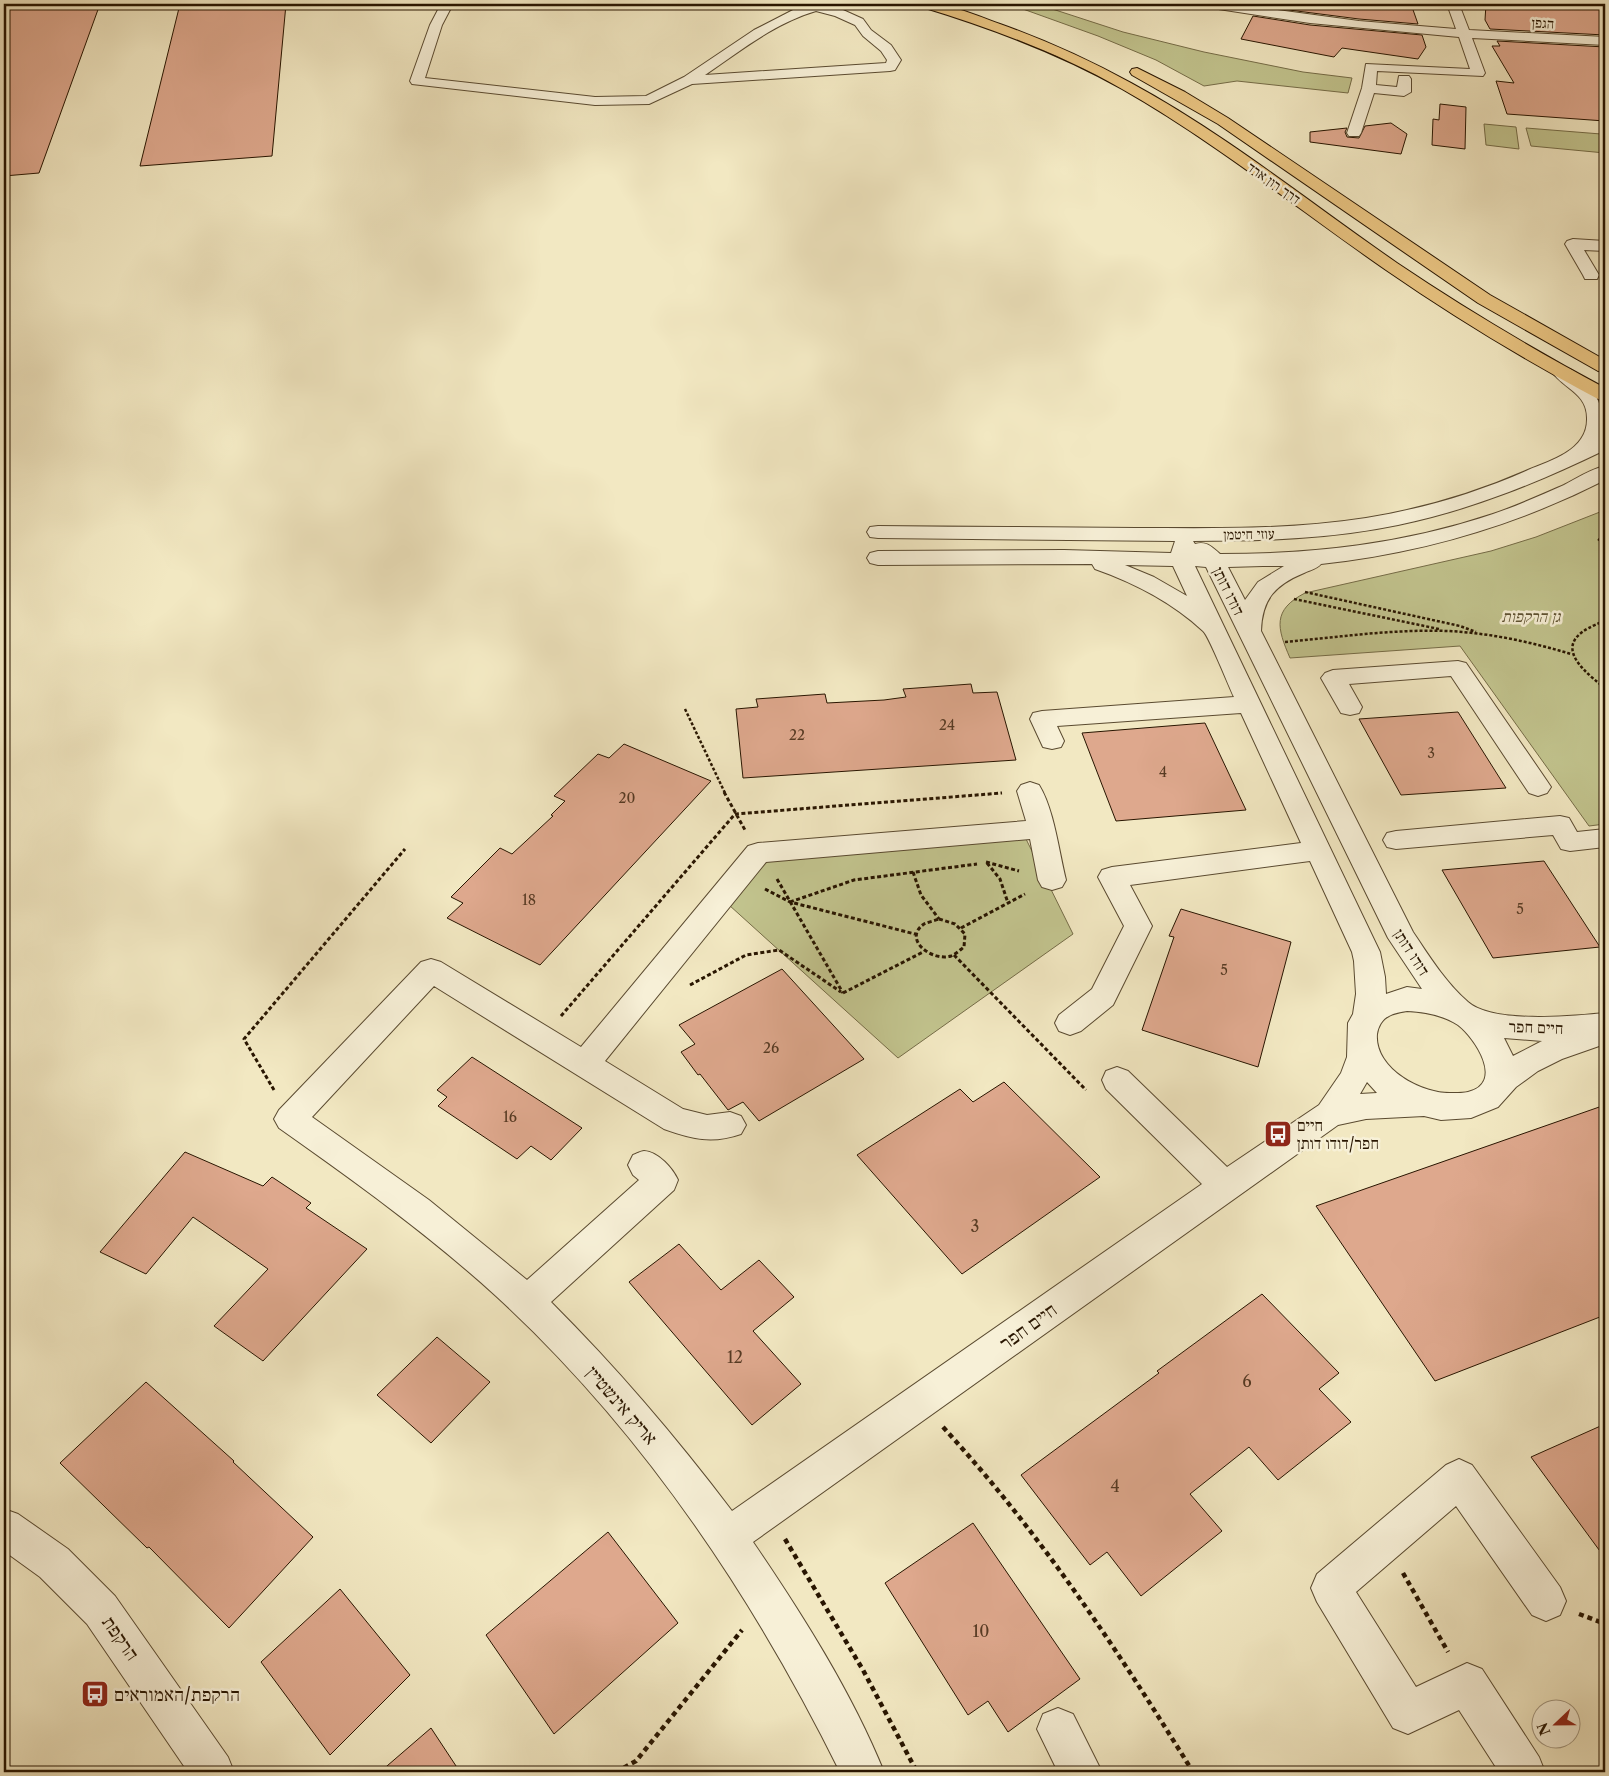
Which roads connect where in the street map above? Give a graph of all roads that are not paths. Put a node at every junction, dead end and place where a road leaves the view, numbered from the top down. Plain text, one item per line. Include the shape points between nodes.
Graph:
1 (447, 4) edge
2 (926, 4) edge
3 (967, 4) edge
4 (1212, 4) edge
5 (1453, 4) edge
6 (1465, 34) junction
7 (1065, 39) dead end
8 (1605, 41) edge
9 (1122, 64) dead end
10 (1404, 79) dead end
11 (689, 80) junction
12 (1369, 88) junction
13 (1354, 133) dead end
14 (1605, 246) edge
15 (1590, 275) dead end
16 (1603, 365) edge
17 (1561, 372) junction
18 (1605, 395) edge
19 (1605, 442) edge
20 (1574, 457) junction
21 (1600, 476) edge
22 (878, 532) dead end
23 (1186, 534) junction
24 (1334, 556) junction
25 (1075, 557) junction
26 (878, 558) dead end
27 (1181, 559) junction
28 (1213, 559) junction
29 (1217, 635) junction
30 (1252, 638) junction
31 (1250, 704) junction
32 (1350, 707) dead end
33 (1052, 741) dead end
34 (1538, 787) dead end
35 (1030, 791) dead end
36 (1041, 829) junction
37 (1605, 838) edge
38 (1396, 840) dead end
39 (1318, 850) junction
40 (1052, 880) road end
41 (1463, 1014) junction
42 (1070, 1023) dead end
43 (1605, 1025) edge
44 (1605, 1031) edge
45 (1364, 1033) junction
46 (585, 1064) junction
47 (1117, 1080) dead end
48 (1495, 1088) junction
49 (1427, 1104) junction
50 (1330, 1114) junction
51 (730, 1125) dead end
52 (644, 1165) dead end
53 (1225, 1186) junction
54 (526, 1303) junction
55 (4, 1528) edge
56 (726, 1538) junction
57 (1546, 1601) dead end
58 (1058, 1729) dead end
59 (213, 1772) edge
60 (863, 1772) edge
61 (1081, 1772) edge
62 (1524, 1772) edge

1 - 11 street via 436,25 417,81 604,101 650,100
2 - 17 main road, דרך רון ארד via 1014,34 1127,86 1173,113 1427,291
3 - 7 main road
4 - 6 street, הגפן via 1374,28
5 - 6 street
6 - 8 street, הגפן
6 - 12 street via 1478,73 1371,67
9 - 16 main road, דרך רון ארד via 1223,121 1484,299
10 - 12 street via 1404,92
11 - 11 street via 890,67 894,60 859,22 816,7 758,33
12 - 13 street
14 - 15 street via 1572,244
17 - 18 main road, דרך רון ארד
17 - 20 street via 1589,395 1597,416 1593,438
19 - 20 street, עוזי חיטמן
20 - 23 street, עוזי חיטמן via 1475,498 1399,519 1301,532
21 - 24 street, עוזי חיטמן via 1466,530
22 - 23 street, עוזי חיטמן
23 - 27 street
23 - 28 street, דודו דותן
24 - 28 street, עוזי חיטמן
24 - 30 street via 1303,565 1265,588 1251,610
25 - 26 street, עוזי חיטמן
25 - 27 street, עוזי חיטמן
25 - 29 street via 1112,567 1158,588 1196,614
27 - 28 street, עוזי חיטמן
27 - 29 street, דודו דותן
28 - 30 street, דודו דותן
29 - 31 street, דודו דותן
30 - 41 street, דודו דותן via 1402,938 1425,973
31 - 33 street via 1042,719
31 - 39 street, דודו דותן
32 - 34 street via 1333,678 1458,668
35 - 36 street
36 - 40 street
36 - 46 street via 758,853
37 - 38 street via 1570,842 1560,825
39 - 42 street via 1112,877 1138,926 1103,997
39 - 45 street, דודו דותן via 1366,952 1372,986
41 - 43 street, חיים חפר via 1486,1024 1518,1029
41 - 45 street via 1428,1000 1388,1002 1380,1006
41 - 48 street via 1485,1032 1496,1048 1501,1065
44 - 48 street, חיים חפר via 1529,1060
45 - 49 street via 1369,1063 1382,1080 1401,1094
45 - 50 street, חיים חפר via 1357,1071
46 - 51 street via 674,1120 707,1128
46 - 54 street, אריק אינשטיין via 431,970 290,1119 375,1177 456,1240
47 - 53 street
48 - 49 street via 1484,1099 1465,1106
49 - 50 street, חיים חפר via 1386,1104
50 - 53 street, חיים חפר
52 - 54 street via 662,1180
53 - 56 street, חיים חפר
54 - 56 street, אריק אינשטיין via 613,1392 690,1486
55 - 59 street, הרקפת via 54,1563 101,1610
56 - 60 street, אריק אינשטיין via 768,1598
57 - 62 street via 1459,1478 1331,1588 1408,1713 1467,1684
58 - 61 street

